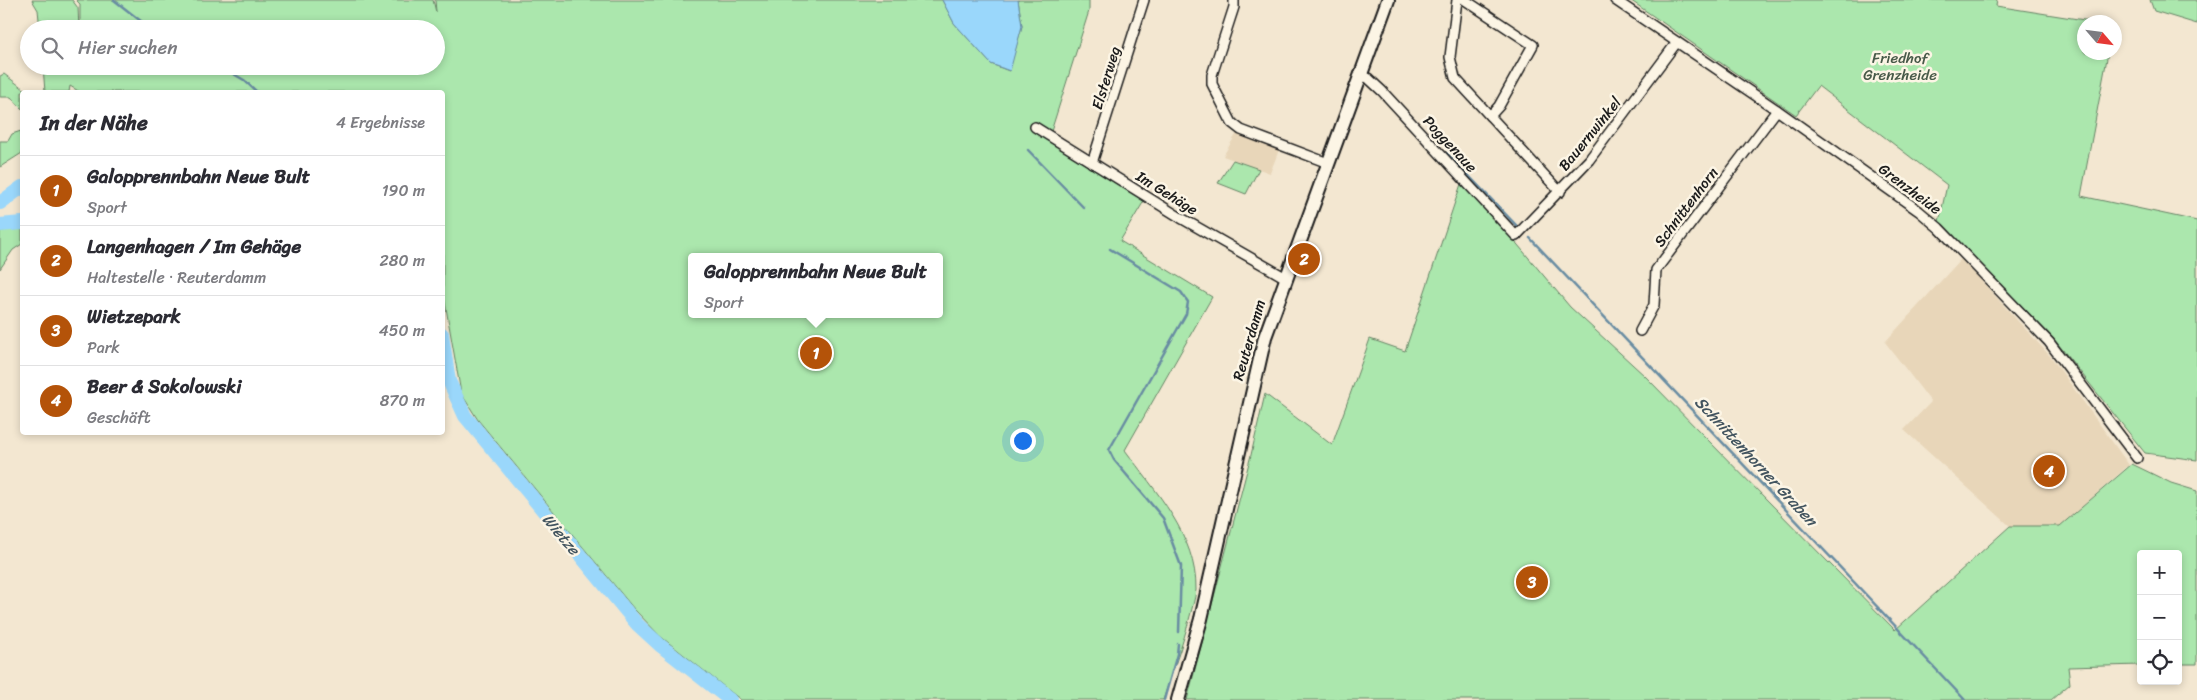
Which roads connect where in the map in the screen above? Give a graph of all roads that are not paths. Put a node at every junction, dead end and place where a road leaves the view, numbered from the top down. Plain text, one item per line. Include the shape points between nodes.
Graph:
1 (1144, 0) edge
2 (1234, 0) edge
3 (1388, 0) edge
4 (1457, 0) edge
5 (1465, 0) edge
6 (1616, 0) edge
7 (1677, 42) junction
8 (1360, 76) junction
9 (1777, 110) junction
10 (1490, 116) junction
11 (1035, 127) dead end
12 (1092, 163) junction
13 (1328, 163) junction
14 (1560, 192) junction
15 (1516, 236) joint
16 (1286, 278) junction
17 (1640, 331) dead end
18 (2137, 458) dead end
19 (1178, 700) edge

1 - 12 street, Elsterweg
2 - 13 street via 1212,75 1214,92 1238,129
3 - 8 street, Reuterdamm
4 - 10 street via 1450,66 1455,78
5 - 10 street via 1533,45 1499,106
6 - 7 street, Grenzheide
7 - 9 street, Grenzheide
7 - 14 street, Bauernwinkel via 1616,126
8 - 13 street, Reuterdamm
8 - 15 street, Poggenaue via 1368,78 1382,92
9 - 17 street, Schnittenhorn via 1656,270 1654,305
9 - 18 street, Grenzheide via 1938,228 2049,342
10 - 14 street
11 - 12 street, Im Gehäge
12 - 16 street, Im Gehäge
13 - 16 street, Reuterdamm
14 - 15 street, Bauernwinkel
16 - 19 street, Reuterdamm via 1258,361 1202,618

